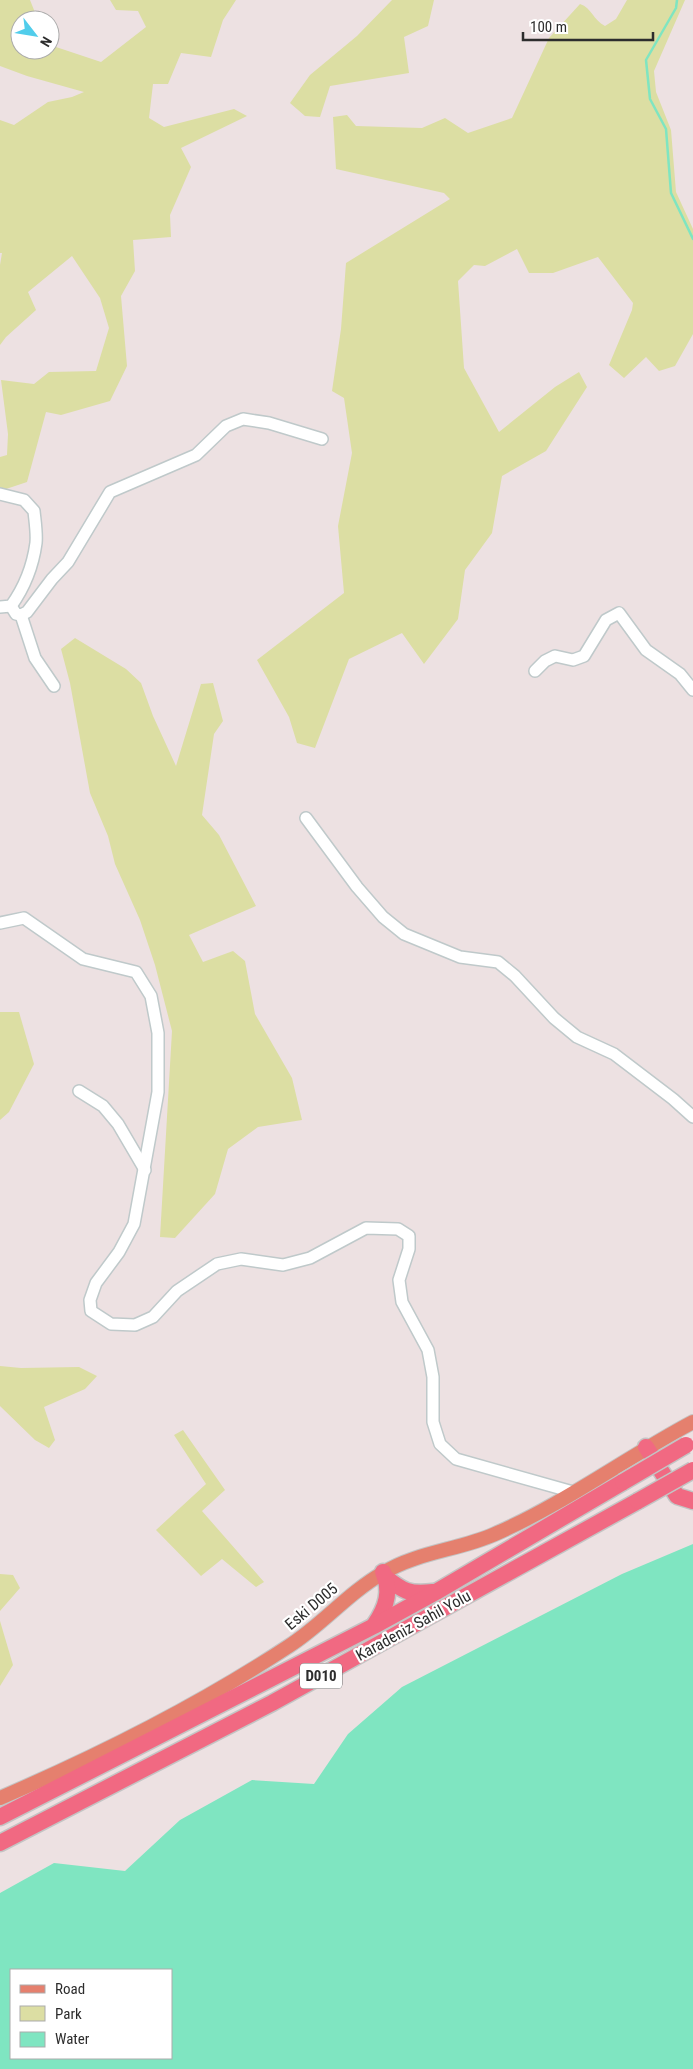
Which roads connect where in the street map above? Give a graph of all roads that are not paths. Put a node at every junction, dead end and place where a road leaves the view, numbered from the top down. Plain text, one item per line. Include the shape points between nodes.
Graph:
1 (322, 439) dead end
2 (0, 494) edge
3 (6, 607) edge
4 (21, 615) junction
5 (535, 670) dead end
6 (54, 686) dead end
7 (693, 690) edge
8 (306, 818) dead end
9 (0, 923) edge
10 (79, 1091) dead end
11 (693, 1117) edge
12 (145, 1170) junction
13 (693, 1422) edge
14 (689, 1443) edge
15 (646, 1447) junction
16 (693, 1470) edge
17 (573, 1492) junction
18 (693, 1501) edge
19 (384, 1574) junction
20 (436, 1592) junction
21 (374, 1626) junction
22 (0, 1797) edge
23 (0, 1817) edge
24 (0, 1842) edge

1 - 4 street via 269,423 243,419 226,426 196,455 110,492 68,562
2 - 3 street via 24,500 34,511 36,542 25,583
3 - 4 street
4 - 6 street via 35,658
5 - 7 street via 555,656 573,660 584,656 606,620 619,613 646,650 680,674
8 - 11 street via 357,888 383,917 404,934 460,958 498,962 577,1037 614,1054
9 - 12 street via 24,918 83,959 136,972 151,996 158,1033 158,1092
10 - 12 street via 102,1106 118,1124
12 - 17 street via 134,1224 120,1252 96,1283 90,1300 91,1311 111,1324 135,1324 153,1317 177,1291 217,1264 241,1259 283,1265 310,1258 366,1228 398,1229 409,1236 409,1249 399,1280 402,1302 428,1350 433,1376 433,1422 440,1444 456,1459
13 - 15 main road, Eski D005
14 - 20 highway, D010, bridge
15 - 17 main road, Eski D005
15 - 18 highway via 678,1496
16 - 24 highway, Karadeniz Sahil Yolu / D010, bridge via 272,1703
17 - 19 main road, Eski D005 via 496,1534 423,1556
19 - 20 highway via 409,1593
19 - 21 highway via 386,1607
19 - 22 main road, Eski D005 via 360,1587 292,1645 220,1689 70,1768
20 - 21 highway, D010
21 - 23 highway, Karadeniz Sahil Yolu / D010

